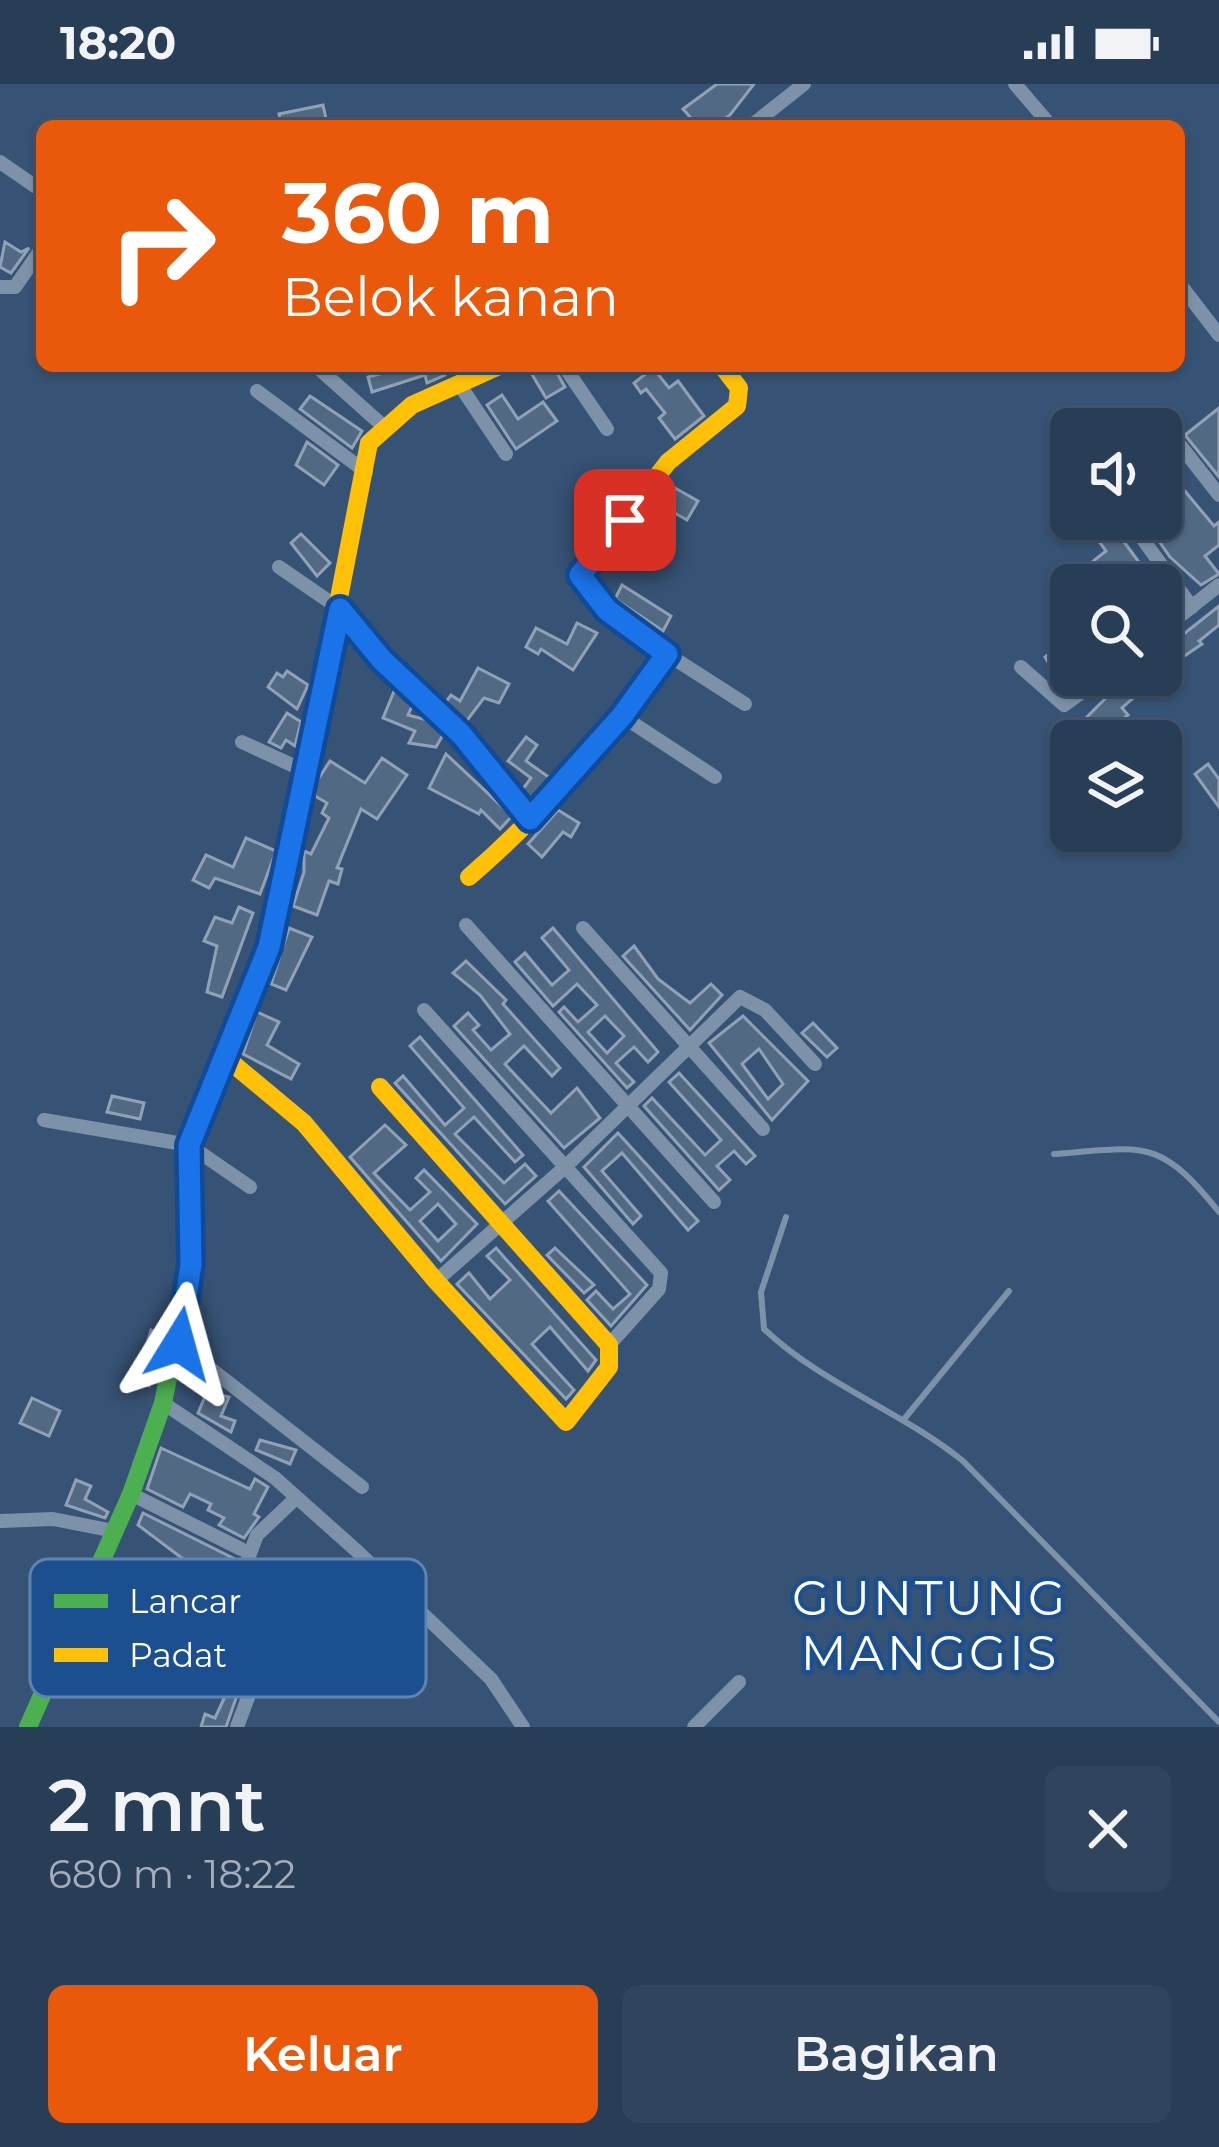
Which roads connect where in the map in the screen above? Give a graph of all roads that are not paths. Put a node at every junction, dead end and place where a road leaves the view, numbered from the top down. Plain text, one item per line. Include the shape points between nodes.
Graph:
1 (804, 84) edge
2 (1015, 84) edge
3 (759, 120) edge
4 (1046, 120) edge
5 (0, 162) edge
6 (36, 187) edge
7 (36, 257) edge
8 (0, 287) edge
9 (1185, 291) edge
10 (1219, 335) edge
11 (323, 372) edge
12 (488, 372) edge
13 (568, 372) edge
14 (727, 372) edge
15 (461, 387) junction
16 (257, 391) dead end
17 (382, 424) junction
18 (607, 429) dead end
19 (1182, 448) edge
20 (506, 454) dead end
21 (366, 472) junction
22 (1219, 496) edge
23 (1143, 540) edge
24 (279, 567) dead end
25 (1219, 585) edge
26 (1192, 607) junction
27 (340, 609) junction
28 (1182, 615) edge
29 (667, 654) junction
30 (1021, 667) dead end
31 (1050, 693) edge
32 (745, 704) dead end
33 (622, 716) junction
34 (242, 742) dead end
35 (309, 773) junction
36 (715, 778) dead end
37 (530, 819) junction
38 (469, 877) dead end
39 (466, 925) dead end
40 (583, 928) dead end
41 (424, 1010) dead end
42 (687, 1046) junction
43 (226, 1058) junction
44 (815, 1064) dead end
45 (380, 1087) dead end
46 (628, 1105) junction
47 (44, 1120) dead end
48 (763, 1129) dead end
49 (189, 1145) junction
50 (1054, 1154) dead end
51 (565, 1167) junction
52 (250, 1187) dead end
53 (714, 1202) dead end
54 (1219, 1212) edge
55 (786, 1217) dead end
56 (500, 1224) junction
57 (436, 1281) junction
58 (1009, 1291) dead end
59 (179, 1344) junction
60 (609, 1345) junction
61 (164, 1403) junction
62 (904, 1419) junction
63 (362, 1487) dead end
64 (131, 1494) junction
65 (296, 1498) junction
66 (1, 1521) edge
67 (114, 1531) junction
68 (241, 1549) dead end
69 (102, 1559) edge
70 (248, 1559) edge
71 (362, 1559) edge
72 (426, 1619) edge
73 (739, 1682) dead end
74 (41, 1697) edge
75 (248, 1697) edge
76 (1219, 1722) edge
77 (28, 1727) edge
78 (237, 1727) edge
79 (523, 1727) edge
80 (694, 1727) edge

1 - 3 street
2 - 4 street
5 - 6 street
7 - 8 street via 15,287
9 - 10 street
11 - 17 street
12 - 15 street
13 - 18 street
14 - 29 street via 739,388 737,406 668,462 580,575 607,610
15 - 17 street via 415,400
15 - 20 street
16 - 21 street
17 - 21 street via 369,443
19 - 22 street
21 - 27 street
23 - 26 street
24 - 27 street
25 - 26 street
26 - 28 street
27 - 35 street
27 - 37 street
29 - 32 street
29 - 33 street
30 - 31 street
33 - 36 street
33 - 37 street
34 - 35 street
35 - 43 street via 269,947
37 - 38 street
39 - 46 street
40 - 42 street
41 - 51 street
42 - 44 street via 745,996
42 - 46 street
42 - 48 street
43 - 49 street
43 - 57 street via 304,1123
45 - 56 street
46 - 51 street
46 - 53 street
47 - 49 street
49 - 52 street
49 - 59 street via 191,1264
50 - 54 lane via 1132,1148 1169,1157
51 - 56 street
51 - 60 street via 662,1279
55 - 62 lane via 761,1292 764,1329
56 - 57 street
56 - 60 street
57 - 60 street via 566,1422 609,1367
58 - 62 lane
59 - 61 street
59 - 63 street
61 - 64 street
61 - 65 street
62 - 76 lane via 963,1461
64 - 67 street
64 - 68 street
65 - 70 street via 257,1535
65 - 71 street
66 - 67 street via 53,1519
67 - 69 street
72 - 79 street via 491,1679
73 - 80 street
74 - 77 street
75 - 78 street

